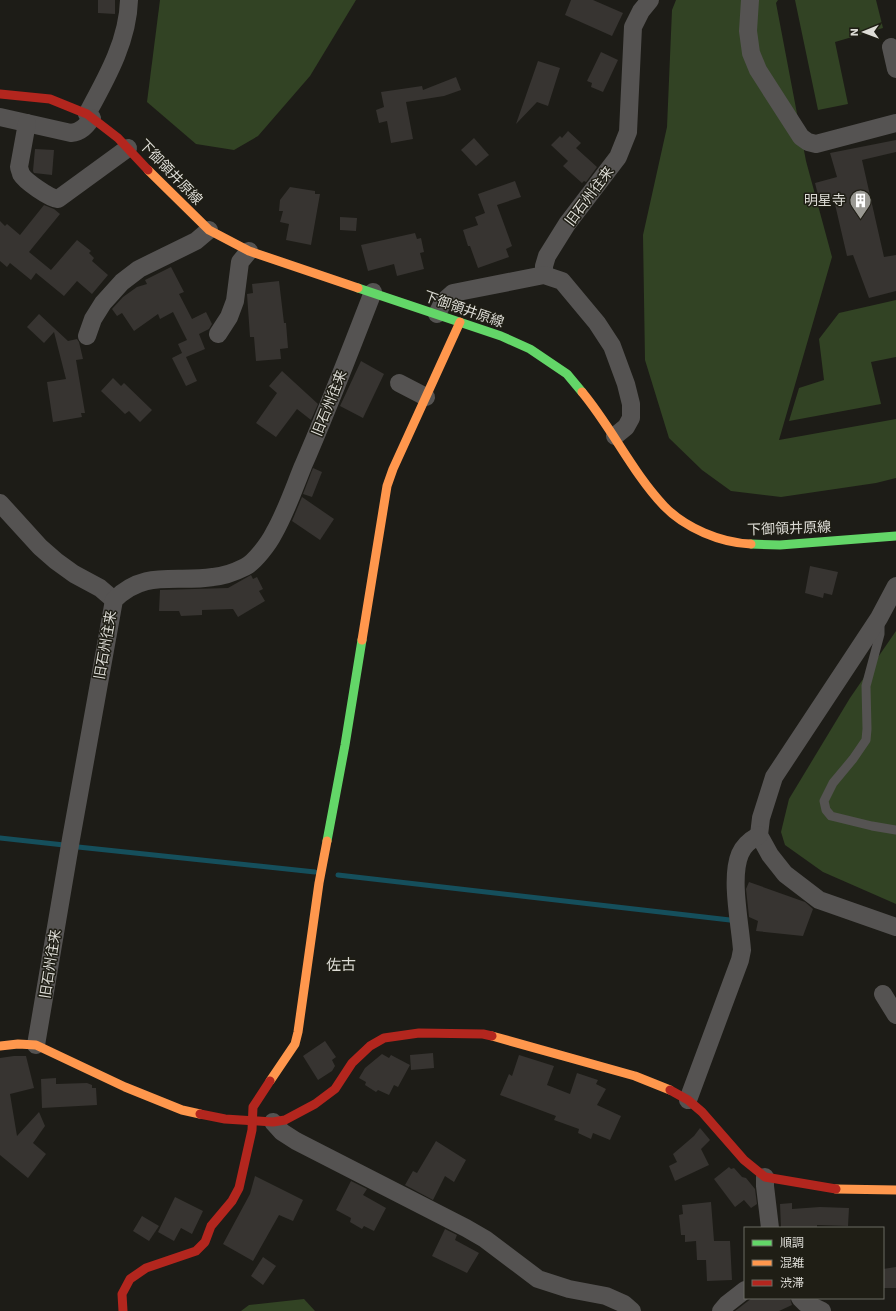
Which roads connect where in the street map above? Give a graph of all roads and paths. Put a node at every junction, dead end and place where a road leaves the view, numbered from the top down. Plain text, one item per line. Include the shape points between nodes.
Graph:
1 (129, 0) edge
2 (650, 0) edge
3 (750, 0) edge
4 (891, 47) dead end
5 (896, 69) edge
6 (0, 94) edge
7 (89, 116) junction
8 (0, 117) edge
9 (27, 123) junction
10 (896, 123) edge
11 (128, 148) junction
12 (209, 230) junction
13 (249, 252) junction
14 (544, 275) junction
15 (373, 292) junction
16 (438, 314) junction
17 (460, 322) junction
18 (218, 334) dead end
19 (87, 336) dead end
20 (400, 383) dead end
21 (426, 397) junction
22 (615, 436) junction
23 (0, 503) edge
24 (896, 536) edge
25 (896, 586) edge
26 (114, 600) junction
27 (886, 609) edge
28 (896, 830) edge
29 (759, 835) junction
30 (896, 927) edge
31 (883, 994) dead end
32 (896, 1015) edge
33 (36, 1045) junction
34 (0, 1046) edge
35 (688, 1100) junction
36 (252, 1120) junction
37 (273, 1122) junction
38 (765, 1177) junction
39 (896, 1190) edge
40 (770, 1227) edge
41 (744, 1291) edge
42 (801, 1299) edge
43 (123, 1311) edge
44 (632, 1311) edge
45 (721, 1311) edge
46 (822, 1311) edge

1 - 7 street via 125,30
2 - 14 street, 旧石州往来 via 633,27 628,132 618,157 566,224 547,256
3 - 10 street via 748,31 751,53 758,70 801,137 816,144
4 - 5 street
6 - 7 street, 下御領井原線 via 50,99
7 - 9 street via 86,126 71,133
7 - 11 street, 下御領井原線
8 - 9 street
9 - 11 street via 19,168 21,174 41,192 58,199
11 - 12 street, 下御領井原線
12 - 13 street, 下御領井原線
12 - 19 street via 196,241 140,269 122,282 92,319
13 - 15 street, 下御領井原線
13 - 18 street via 240,262 235,301
14 - 16 street via 453,293 444,302
14 - 22 street via 562,281 597,323 612,346 631,404 631,418 626,427
15 - 16 street, 下御領井原線
15 - 26 street, 旧石州往来 via 274,534 259,554 248,566 229,574 148,580 122,591
16 - 17 street, 下御領井原線
17 - 21 street
17 - 22 street, 下御領井原線 via 501,336 553,363 567,374 586,396
20 - 21 street
21 - 36 street via 387,486 345,745 319,883 298,1032 295,1044 253,1107
22 - 24 street, 下御領井原線 via 665,507 705,534 748,544 780,545
23 - 26 street via 56,561 100,588
25 - 27 street
26 - 33 street, 旧石州往来
27 - 28 lane via 866,686 866,740 833,784 824,801 831,816
27 - 29 street via 774,777 761,818
29 - 30 street via 784,874 819,900
29 - 35 street via 751,839 740,853 735,876 742,950 740,960
31 - 32 street
33 - 34 street via 25,1043
33 - 36 street via 125,1087 182,1110 225,1119
35 - 37 street via 635,1076 510,1040 483,1034 419,1033 384,1038 370,1046 352,1063 335,1089 315,1104 285,1120
35 - 38 street via 702,1112 744,1160
36 - 37 street
36 - 43 street via 239,1188 232,1201 211,1226 205,1242 196,1251 146,1268 130,1279 122,1294
37 - 44 street via 296,1141 439,1213 484,1239 538,1279 569,1289 606,1296 624,1304
38 - 39 street via 844,1190
38 - 40 street
41 - 45 street
42 - 46 street

